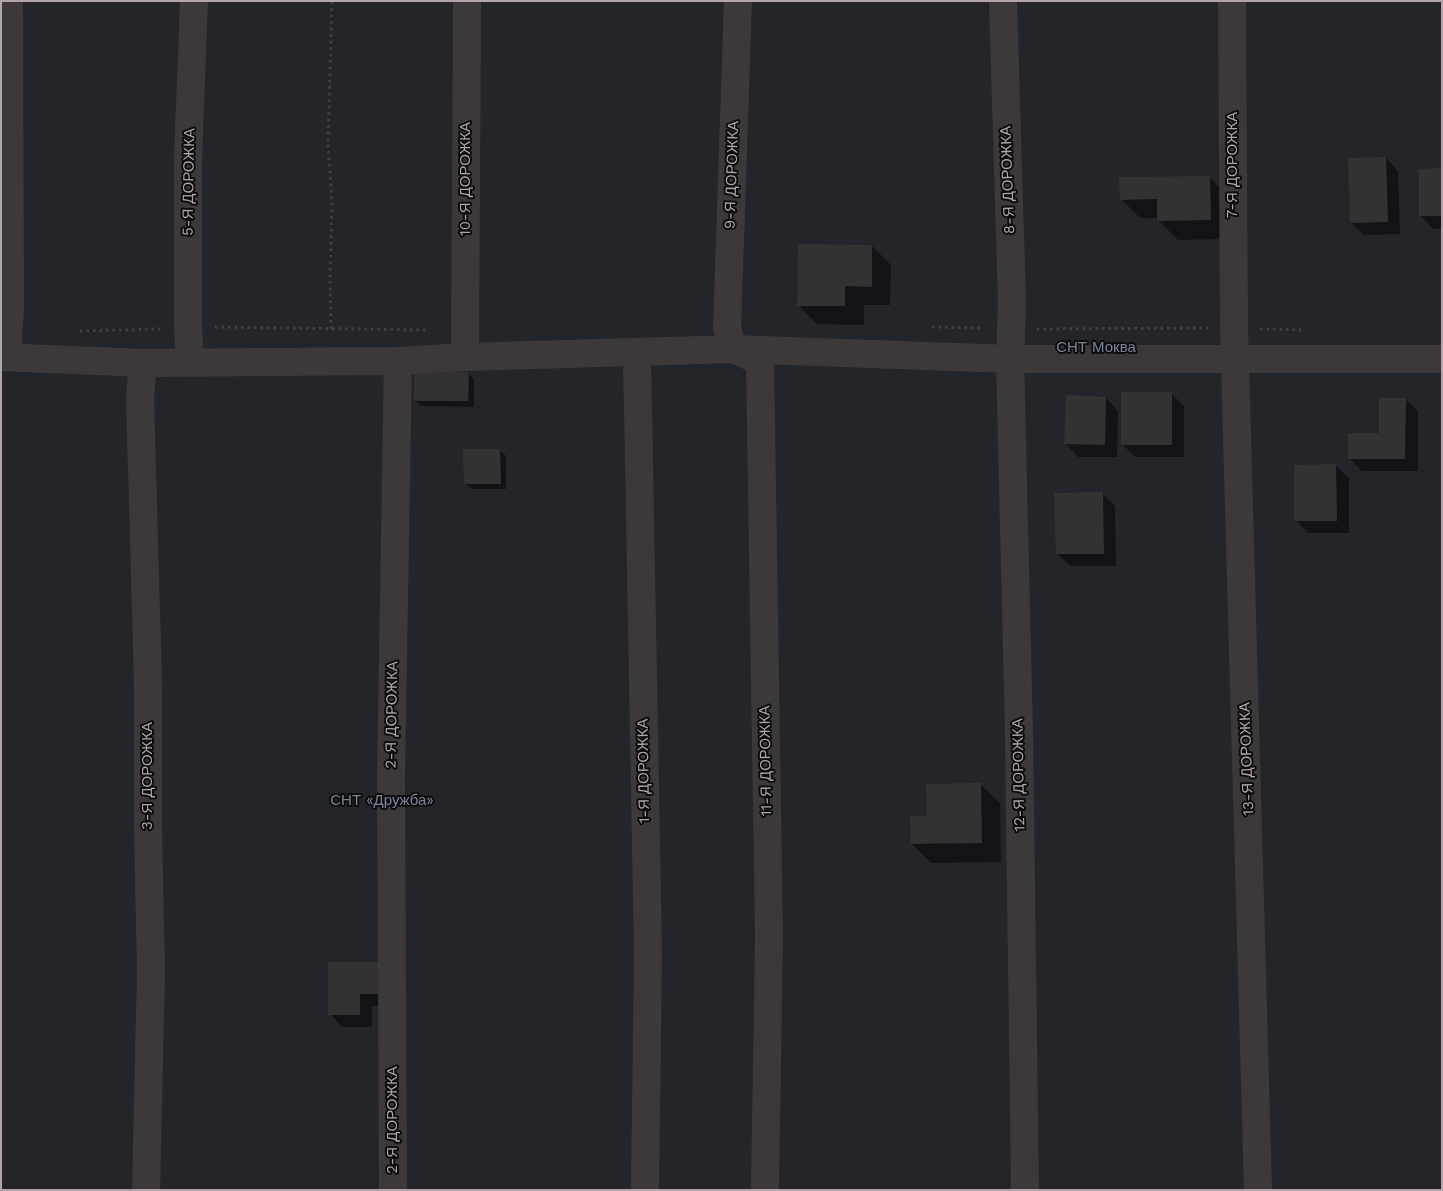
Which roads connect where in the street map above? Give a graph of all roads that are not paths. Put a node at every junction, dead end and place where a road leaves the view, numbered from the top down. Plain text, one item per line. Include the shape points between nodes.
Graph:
1 (9, 1) edge
2 (194, 1) edge
3 (467, 1) edge
4 (738, 1) edge
5 (1003, 1) edge
6 (1232, 1) edge
7 (1234, 328) joint
8 (733, 349) junction
9 (637, 353) junction
10 (5, 357) edge
11 (465, 357) junction
12 (1010, 359) junction
13 (1442, 359) edge
14 (1236, 360) junction
15 (398, 361) junction
16 (190, 362) junction
17 (143, 363) junction
18 (146, 1190) edge
19 (393, 1190) edge
20 (645, 1190) edge
21 (765, 1190) edge
22 (1025, 1190) edge
23 (1258, 1190) edge

1 - 10 street via 10,311
2 - 16 street, 5-Я ДОРОЖКА via 188,158
3 - 11 street, 10-Я ДОРОЖКА
4 - 8 street, 9-Я ДОРОЖКА via 727,300 727,328
5 - 12 street, 8-Я ДОРОЖКА via 1012,304
6 - 7 street, 7-Я ДОРОЖКА
7 - 14 street, 13-Я ДОРОЖКА
8 - 9 street
8 - 12 street
8 - 21 street, 11-Я ДОРОЖКА via 760,361 769,936
9 - 11 street
9 - 20 street, 1-Я ДОРОЖКА via 648,953
10 - 17 street
11 - 15 street
12 - 14 street
12 - 22 street, 12-Я ДОРОЖКА
13 - 14 street
14 - 23 street, 13-Я ДОРОЖКА
15 - 16 street
15 - 19 street, 2-Я ДОРОЖКА via 391,777
16 - 17 street
17 - 18 street, 3-Я ДОРОЖКА via 140,397 148,684 151,972

